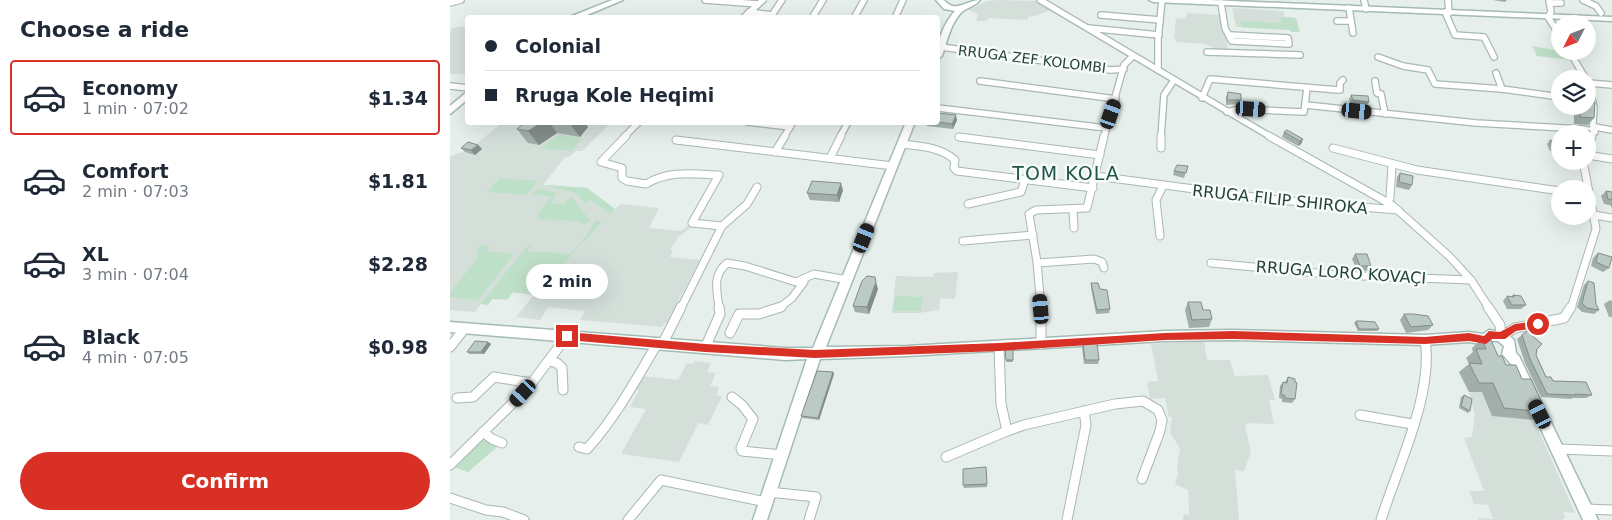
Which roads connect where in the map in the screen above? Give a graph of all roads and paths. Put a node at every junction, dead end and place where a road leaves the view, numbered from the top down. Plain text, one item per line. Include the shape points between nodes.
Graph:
1 (461, 0) edge
2 (619, 0) edge
3 (707, 0) edge
4 (763, 0) edge
5 (782, 0) edge
6 (824, 0) edge
7 (864, 0) edge
8 (903, 0) edge
9 (930, 0) edge
10 (976, 0) edge
11 (1040, 0) edge
12 (1153, 0) edge
13 (1162, 0) edge
14 (1364, 0) edge
15 (1448, 0) edge
16 (1582, 0) edge
17 (1212, 1) edge
18 (1549, 1) edge
19 (941, 2) edge
20 (450, 3) edge
21 (1221, 3) junction
22 (1561, 3) dead end
23 (758, 4) junction
24 (950, 8) junction
25 (962, 8) junction
26 (1349, 8) junction
27 (1366, 9) junction
28 (749, 12) junction
29 (1447, 12) junction
30 (1601, 13) dead end
31 (579, 15) edge
32 (746, 15) edge
33 (766, 15) edge
34 (772, 15) edge
35 (814, 15) edge
36 (856, 15) edge
37 (896, 15) edge
38 (1101, 15) dead end
39 (1548, 17) junction
40 (951, 20) junction
41 (1160, 20) junction
42 (1337, 20) dead end
43 (1612, 20) edge
44 (1350, 21) junction
45 (1551, 22) edge
46 (1084, 27) junction
47 (1353, 33) dead end
48 (1159, 35) junction
49 (1231, 38) junction
50 (941, 47) junction
51 (940, 50) edge
52 (1207, 52) dead end
53 (1233, 52) junction
54 (1300, 55) dead end
55 (1133, 56) junction
56 (1494, 57) dead end
57 (1378, 58) dead end
58 (1124, 69) junction
59 (1158, 70) junction
60 (1496, 73) dead end
61 (1174, 80) junction
62 (1342, 80) dead end
63 (980, 81) dead end
64 (1375, 81) dead end
65 (1596, 82) edge
66 (1612, 85) edge
67 (450, 86) edge
68 (465, 88) edge
69 (1307, 88) junction
70 (1502, 89) junction
71 (1551, 96) edge
72 (465, 97) edge
73 (1202, 98) junction
74 (1116, 99) junction
75 (1306, 105) junction
76 (940, 108) edge
77 (451, 110) edge
78 (1227, 112) junction
79 (1385, 114) junction
80 (636, 125) edge
81 (792, 125) edge
82 (846, 125) edge
83 (910, 125) edge
84 (1551, 127) edge
85 (1106, 128) junction
86 (1596, 129) edge
87 (1612, 130) edge
88 (959, 137) dead end
89 (676, 140) dead end
90 (902, 144) junction
91 (1161, 148) dead end
92 (1333, 148) dead end
93 (775, 152) junction
94 (1100, 155) junction
95 (1596, 156) edge
96 (830, 158) junction
97 (1612, 159) edge
98 (893, 166) junction
99 (1392, 166) junction
100 (1096, 176) junction
101 (1025, 180) junction
102 (1163, 186) junction
103 (757, 187) dead end
104 (1093, 188) junction
105 (1551, 190) edge
106 (1388, 203) junction
107 (968, 204) dead end
108 (1073, 210) junction
109 (1398, 210) junction
110 (1596, 215) edge
111 (1612, 218) edge
112 (1595, 225) edge
113 (722, 226) junction
114 (1074, 228) dead end
115 (1033, 236) junction
116 (1160, 236) dead end
117 (963, 242) dead end
118 (1038, 263) junction
119 (1211, 263) dead end
120 (1104, 268) dead end
121 (803, 279) junction
122 (848, 280) junction
123 (1472, 280) junction
124 (450, 326) edge
125 (465, 328) junction
126 (730, 333) dead end
127 (567, 336) junction
128 (1501, 336) junction
129 (1425, 340) junction
130 (1486, 340) junction
131 (1041, 344) junction
132 (660, 345) junction
133 (450, 347) edge
134 (999, 347) junction
135 (705, 348) junction
136 (815, 354) junction
137 (1508, 354) junction
138 (550, 361) junction
139 (532, 383) junction
140 (563, 390) dead end
141 (732, 397) dead end
142 (457, 398) dead end
143 (1084, 411) junction
144 (1360, 415) dead end
145 (1412, 424) junction
146 (1007, 431) junction
147 (483, 432) junction
148 (502, 443) dead end
149 (579, 447) dead end
150 (1558, 449) junction
151 (1612, 451) edge
152 (782, 455) junction
153 (946, 457) dead end
154 (450, 465) edge
155 (1142, 479) dead end
156 (767, 497) junction
157 (450, 498) edge
158 (1612, 510) edge
159 (1589, 514) edge
160 (524, 520) edge
161 (628, 520) edge
162 (760, 520) edge
163 (809, 520) edge
164 (1067, 520) edge
165 (1381, 520) edge

1 - 20 street
2 - 31 main road
3 - 23 street
4 - 23 street
5 - 34 street
6 - 35 street
7 - 36 street
8 - 37 street
9 - 19 main road
10 - 25 main road
11 - 46 street
12 - 13 main road
13 - 17 main road
13 - 41 street
14 - 27 street
15 - 29 street
16 - 30 street via 1596,6
17 - 21 main road
18 - 22 street
18 - 39 street
19 - 24 main road
21 - 26 main road
21 - 49 street via 1225,28
23 - 28 street
24 - 25 main road
24 - 40 main road
25 - 40 main road
26 - 27 main road
26 - 44 street
27 - 29 main road
28 - 32 street
28 - 33 street
29 - 39 main road
29 - 56 street via 1455,35 1484,37
38 - 41 street
39 - 43 main road
39 - 45 street
40 - 50 main road
41 - 48 street
42 - 44 street
44 - 47 street
46 - 48 street
46 - 55 street
48 - 59 street
49 - 49 street via 1289,44 1288,38
49 - 53 street
50 - 51 main road
50 - 58 street, RRUGA ZEF KOLOMBI via 1111,70
52 - 53 street
53 - 54 street
55 - 58 street
55 - 59 street
57 - 70 street via 1428,70 1435,84
58 - 74 street
59 - 61 street
60 - 70 street
61 - 73 street
61 - 91 street via 1162,100
62 - 69 street via 1340,90
63 - 74 street
64 - 79 street
65 - 66 street
67 - 68 street
69 - 73 street via 1210,79
69 - 75 street
70 - 71 street
72 - 77 main road
73 - 78 street
74 - 85 street
75 - 78 street via 1306,111 1302,113 1239,109
75 - 79 street
76 - 85 street
78 - 106 street
79 - 84 street
80 - 113 street via 601,162 622,168 622,178 636,184 646,184 675,173 719,175 692,222
81 - 93 street
82 - 96 street
83 - 90 main road
85 - 94 street
86 - 87 street
88 - 94 street
89 - 93 street
90 - 98 main road
90 - 101 street via 949,155 955,160 957,171
92 - 99 street
93 - 96 street
94 - 100 street
95 - 97 street
96 - 98 street
98 - 122 main road
99 - 105 street
99 - 106 street
100 - 102 street, RRUGA FILIP SHIROKA
100 - 104 street
101 - 104 street
101 - 107 street via 1021,192
102 - 109 street, RRUGA FILIP SHIROKA via 1324,205
102 - 116 street via 1156,200
103 - 113 street via 747,204
104 - 108 street via 1088,208
106 - 109 street
108 - 114 street
108 - 115 street via 1031,212
109 - 123 street
110 - 111 street
112 - 128 street via 1596,233 1571,308 1564,318 1515,328
113 - 132 street
115 - 117 street
115 - 118 street
118 - 120 street via 1094,260 1102,262
118 - 131 street
119 - 123 street, RRUGA LORO KOVAÇI via 1337,275
121 - 122 street via 814,274
121 - 126 street via 796,296 779,309 753,315 739,314
121 - 135 street via 796,282 727,263 716,278 720,314
122 - 136 main road
123 - 128 street via 1500,325
124 - 125 main road
125 - 127 main road
125 - 133 street
127 - 132 main road
127 - 138 street
128 - 130 main road via 1489,335
128 - 137 main road via 1510,344
129 - 130 main road via 1469,337
129 - 131 main road via 1233,335
129 - 145 street via 1428,368
130 - 137 main road via 1494,351
131 - 134 main road
132 - 135 main road
132 - 149 street via 598,437 587,449
134 - 136 main road
134 - 146 street via 1001,404
135 - 136 main road
136 - 152 main road
137 - 150 main road via 1515,360
138 - 139 street
138 - 140 street via 562,368
139 - 142 street via 494,377 473,397
139 - 147 street
141 - 152 street via 753,419 742,451
143 - 146 street
143 - 155 street via 1143,401 1158,410 1162,420 1160,431
143 - 164 street via 1086,425
144 - 145 street
145 - 165 street
146 - 153 street
147 - 148 street
147 - 154 street
150 - 151 street
150 - 159 main road
152 - 156 main road
156 - 161 street via 661,480
156 - 162 main road
156 - 163 street via 781,492 816,497
157 - 160 street
158 - 159 street

